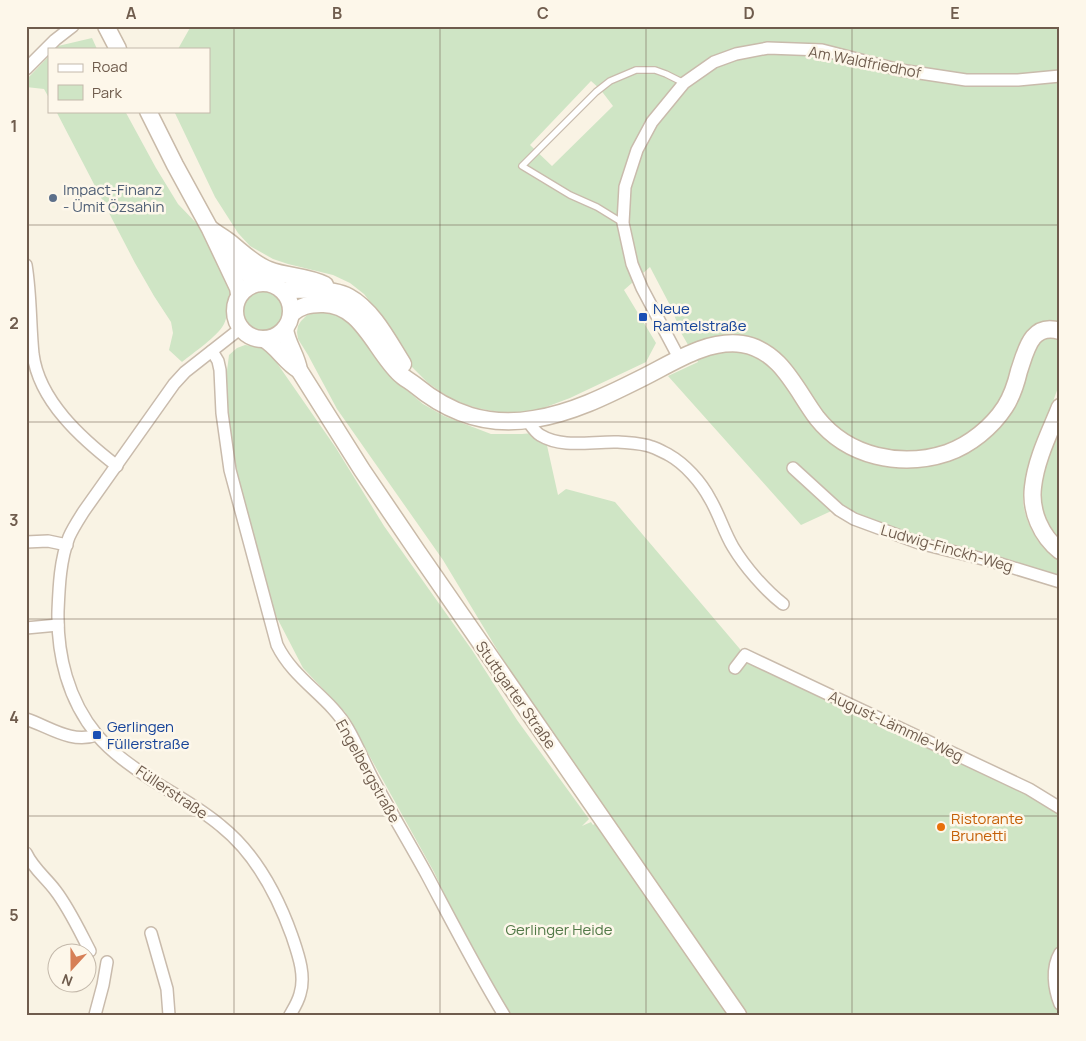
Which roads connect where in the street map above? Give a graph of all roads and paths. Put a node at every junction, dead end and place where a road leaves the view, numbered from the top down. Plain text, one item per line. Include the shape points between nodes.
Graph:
1 (73, 26) edge
2 (106, 26) edge
3 (117, 48) edge
4 (26, 69) edge
5 (1060, 76) edge
6 (684, 83) junction
7 (148, 112) edge
8 (622, 222) junction
9 (210, 229) junction
10 (26, 266) edge
11 (259, 282) junction
12 (284, 291) junction
13 (335, 292) junction
14 (239, 294) junction
15 (291, 314) junction
16 (241, 328) junction
17 (285, 329) junction
18 (1060, 331) edge
19 (264, 339) junction
20 (212, 351) junction
21 (679, 358) junction
22 (299, 370) junction
23 (415, 386) junction
24 (1060, 407) edge
25 (527, 420) junction
26 (117, 466) junction
27 (793, 468) dead end
28 (26, 542) edge
29 (67, 545) junction
30 (1060, 551) edge
31 (1060, 582) edge
32 (783, 604) dead end
33 (58, 625) junction
34 (26, 628) edge
35 (735, 668) dead end
36 (26, 718) edge
37 (97, 735) junction
38 (1060, 808) edge
39 (26, 853) edge
40 (151, 933) dead end
41 (86, 944) edge
42 (1060, 953) edge
43 (107, 962) dead end
44 (1060, 1004) edge
45 (95, 1015) edge
46 (169, 1015) edge
47 (290, 1015) edge
48 (504, 1015) edge
49 (738, 1015) edge

1 - 4 street
2 - 3 main road
5 - 6 street, Am Waldfriedhof via 966,80 900,70 822,50 768,48 714,62
6 - 8 street, Am Waldfriedhof via 652,122 637,150 626,187
6 - 8 lane via 655,70 636,70 610,81 522,166
7 - 9 main road
8 - 21 street, Am Waldfriedhof via 632,264 642,288
9 - 11 main road via 252,279
9 - 13 main road via 268,270 316,281
9 - 14 main road
10 - 26 street via 33,354 41,383 52,402 78,432
11 - 12 main road via 272,284
11 - 14 main road
12 - 13 main road
12 - 15 main road
13 - 23 main road via 362,306 381,330
14 - 16 main road via 235,308
15 - 17 main road
15 - 23 main road via 304,305 328,303 344,309 368,331 400,375
16 - 19 main road via 251,336
16 - 20 street, Füllerstraße
17 - 19 main road via 276,337
17 - 22 main road, Stuttgarter Straße
18 - 21 main road via 1046,329 1031,340 1005,407 980,435 948,453 912,460 874,455 842,441 817,418 792,379 760,350 743,344 724,343
19 - 22 main road, Stuttgarter Straße
20 - 26 street, Füllerstraße via 184,372 174,384
20 - 48 street, Engelbergstraße via 220,370 230,470 281,653 349,730 376,785
21 - 25 main road via 600,399 566,412
22 - 49 main road, Stuttgarter Straße via 417,551
23 - 25 main road via 436,401 470,416 507,422
24 - 30 main road via 1039,462 1032,496 1039,526 1047,540
25 - 32 street via 539,434 553,441 633,443 652,447 685,467 710,498 733,548
26 - 29 street, Füllerstraße via 84,511
27 - 31 street, Ludwig-Finckh-Weg via 839,510 854,519 919,543
28 - 29 street via 48,541
29 - 33 street, Füllerstraße via 60,579
33 - 34 street
33 - 37 street, Füllerstraße via 60,654 67,679 77,704
35 - 38 street, August-Lämmle-Weg via 745,654 1029,789
36 - 37 street via 78,738
37 - 47 street, Füllerstraße via 136,769 222,826 260,869 286,919 300,962 300,995
39 - 41 street via 32,865 62,900
40 - 46 street via 167,989
42 - 44 street via 1054,967
43 - 45 street

